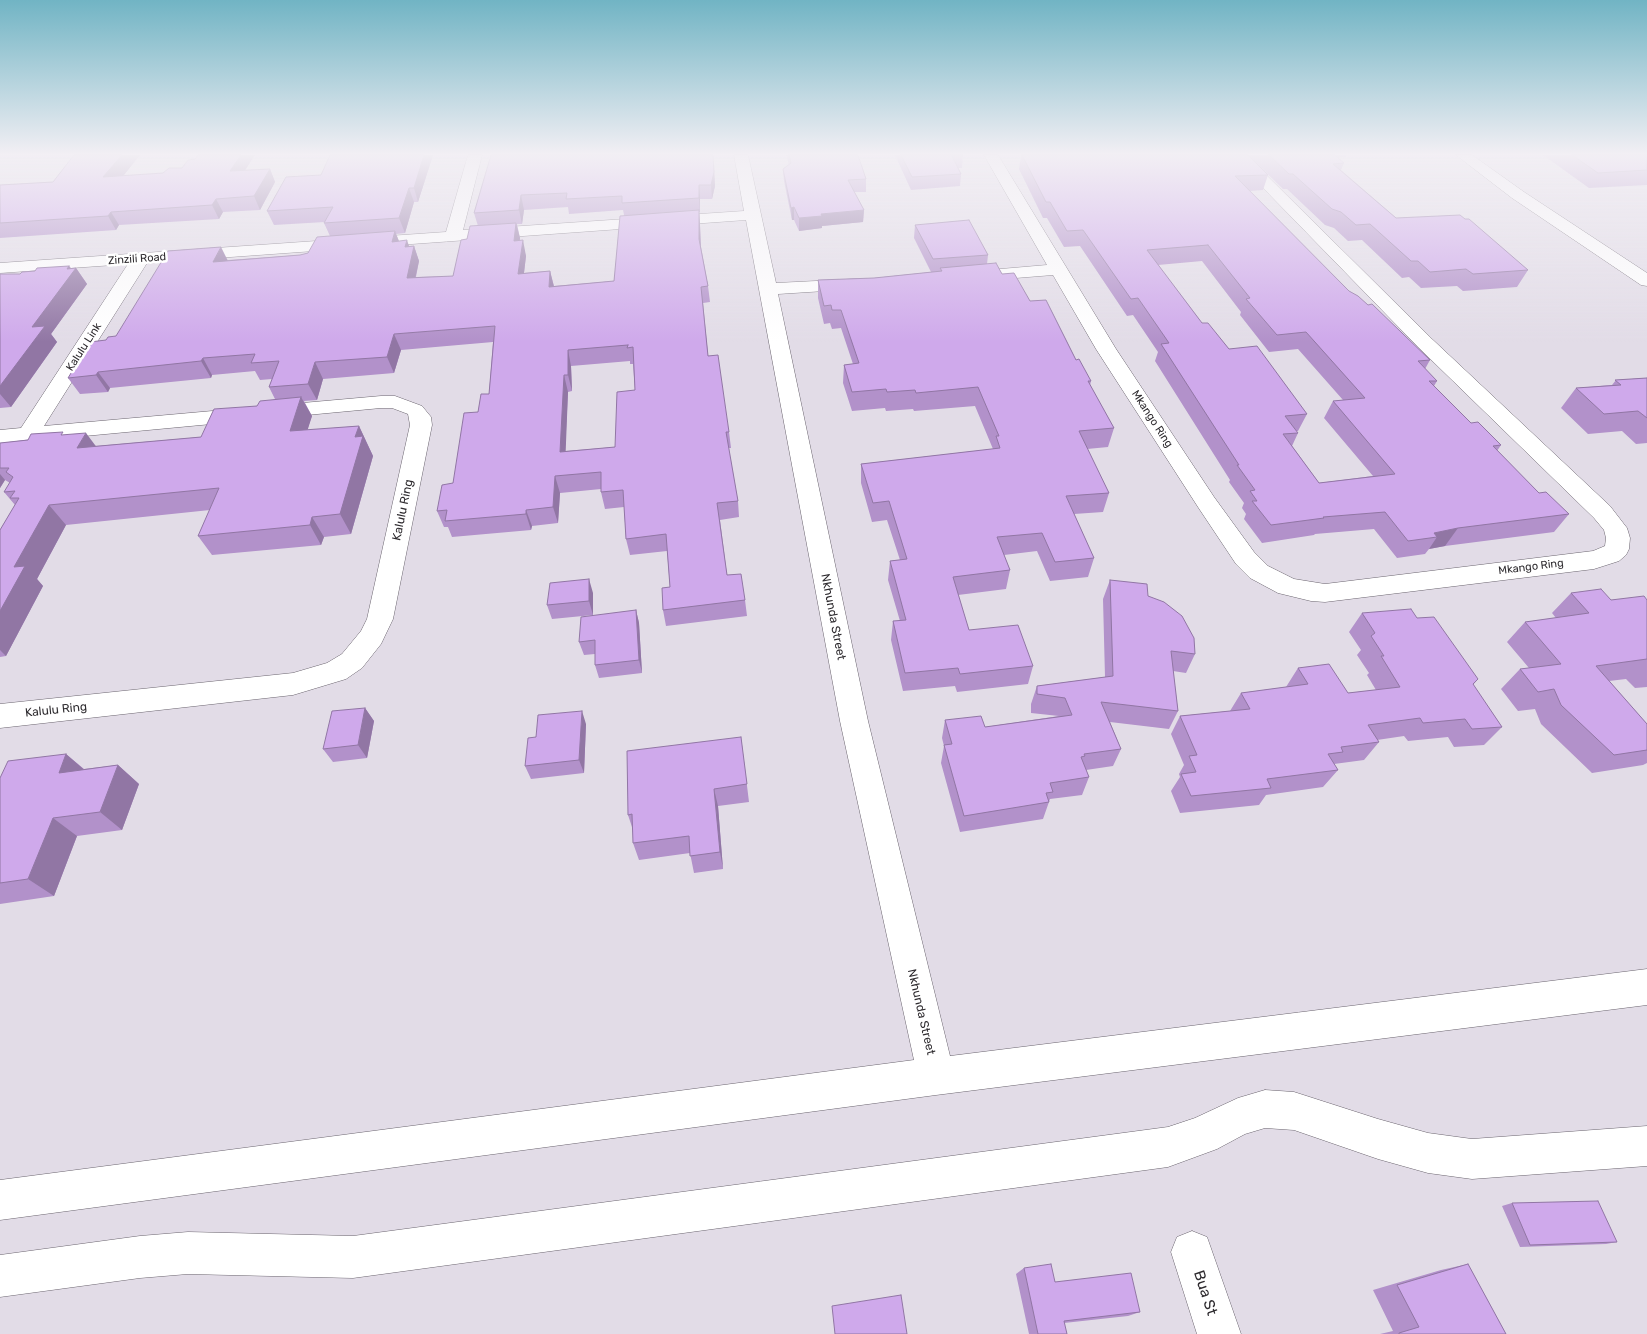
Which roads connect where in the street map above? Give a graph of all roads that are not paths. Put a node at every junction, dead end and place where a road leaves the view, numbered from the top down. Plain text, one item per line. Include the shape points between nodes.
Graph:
1 (458, 217) edge
2 (719, 217) edge
3 (753, 217) edge
4 (1028, 217) edge
5 (1300, 217) edge
6 (1551, 217) edge
7 (453, 235) junction
8 (140, 260) junction
9 (0, 268) edge
10 (1058, 269) junction
11 (950, 278) edge
12 (1647, 282) edge
13 (872, 283) edge
14 (767, 289) junction
15 (28, 435) junction
16 (0, 437) edge
17 (0, 716) edge
18 (1647, 987) edge
19 (936, 1076) junction
20 (1647, 1146) edge
21 (0, 1200) edge
22 (1192, 1252) dead end
23 (0, 1276) edge
24 (1219, 1334) edge

1 - 7 street
2 - 7 street, Zinzili Road
3 - 14 street, Nkhunda Street
4 - 10 street, Mkango Ring
5 - 10 street, Mkango Ring via 1425,344 1602,512 1618,538 1617,550 1594,560 1324,593 1299,590 1273,580 1245,558 1206,502
6 - 12 street
7 - 8 street, Zinzili Road
8 - 9 street, Zinzili Road
8 - 15 street, Kalulu Link
10 - 11 street
13 - 14 street
14 - 19 street, Nkhunda Street via 854,721
15 - 16 street, Kalulu Ring
15 - 17 street, Kalulu Ring via 381,402 395,402 414,410 421,425 380,619 372,636 352,661 336,671 293,684
18 - 19 street
19 - 21 street
20 - 23 street via 1472,1159 1428,1153 1294,1111 1265,1109 1168,1147 353,1257 188,1253
22 - 24 street, Bua St

